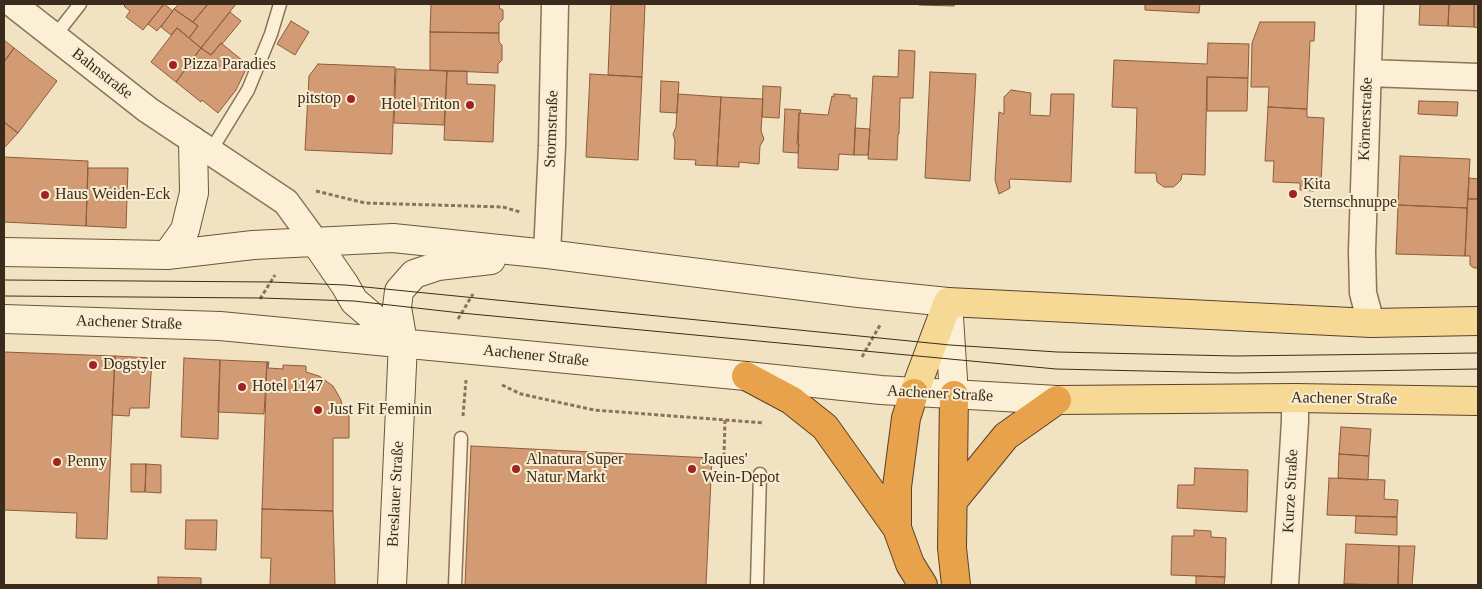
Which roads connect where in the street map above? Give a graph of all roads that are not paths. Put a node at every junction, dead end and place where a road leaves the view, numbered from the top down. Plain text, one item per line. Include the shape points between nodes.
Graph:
1 (13, 4) edge
2 (80, 4) edge
3 (280, 4) edge
4 (555, 4) edge
5 (1370, 4) edge
6 (54, 37) junction
7 (1368, 73) junction
8 (1478, 77) edge
9 (202, 146) junction
10 (316, 243) junction
11 (4, 252) edge
12 (547, 254) junction
13 (167, 255) junction
14 (948, 302) junction
15 (4, 319) edge
16 (1478, 321) edge
17 (1371, 323) junction
18 (403, 344) junction
19 (746, 376) junction
20 (914, 393) junction
21 (954, 395) junction
22 (1295, 398) junction
23 (1057, 400) junction
24 (1478, 401) edge
25 (461, 438) road end
26 (760, 474) road end
27 (953, 501) junction
28 (897, 528) junction
29 (392, 585) edge
30 (455, 585) edge
31 (757, 585) edge
32 (923, 585) edge
33 (956, 585) edge
34 (1285, 585) edge

1 - 6 street, Bahnstraße
2 - 6 lane
3 - 9 lane via 248,90
4 - 12 street, Stormstraße
5 - 7 street, Körnerstraße
6 - 9 street, Bahnstraße via 148,110
7 - 8 street
7 - 17 street, Körnerstraße via 1362,251 1363,293
9 - 10 street, Bahnstraße via 286,202
9 - 13 main road via 186,230
10 - 12 main road via 393,238
10 - 13 main road via 253,245
10 - 18 main road via 354,301
11 - 13 main road
12 - 14 main road
12 - 18 main road via 438,266 414,274 399,291 397,306
14 - 17 main road
14 - 20 main road
14 - 21 main road
15 - 18 main road, Aachener Straße via 220,326
16 - 17 main road
18 - 19 main road, Aachener Straße
18 - 29 main road, Breslauer Straße
19 - 20 main road, Aachener Straße
19 - 28 highway via 791,400 825,427
20 - 21 main road, Aachener Straße
20 - 28 highway via 906,418 897,487
21 - 23 main road, Aachener Straße
21 - 27 highway
22 - 23 main road, Aachener Straße
22 - 24 main road, Aachener Straße
22 - 34 street, Kurze Straße
23 - 27 highway via 1006,436
25 - 30 lane
26 - 31 lane
27 - 33 highway via 952,548
28 - 32 highway via 910,564

